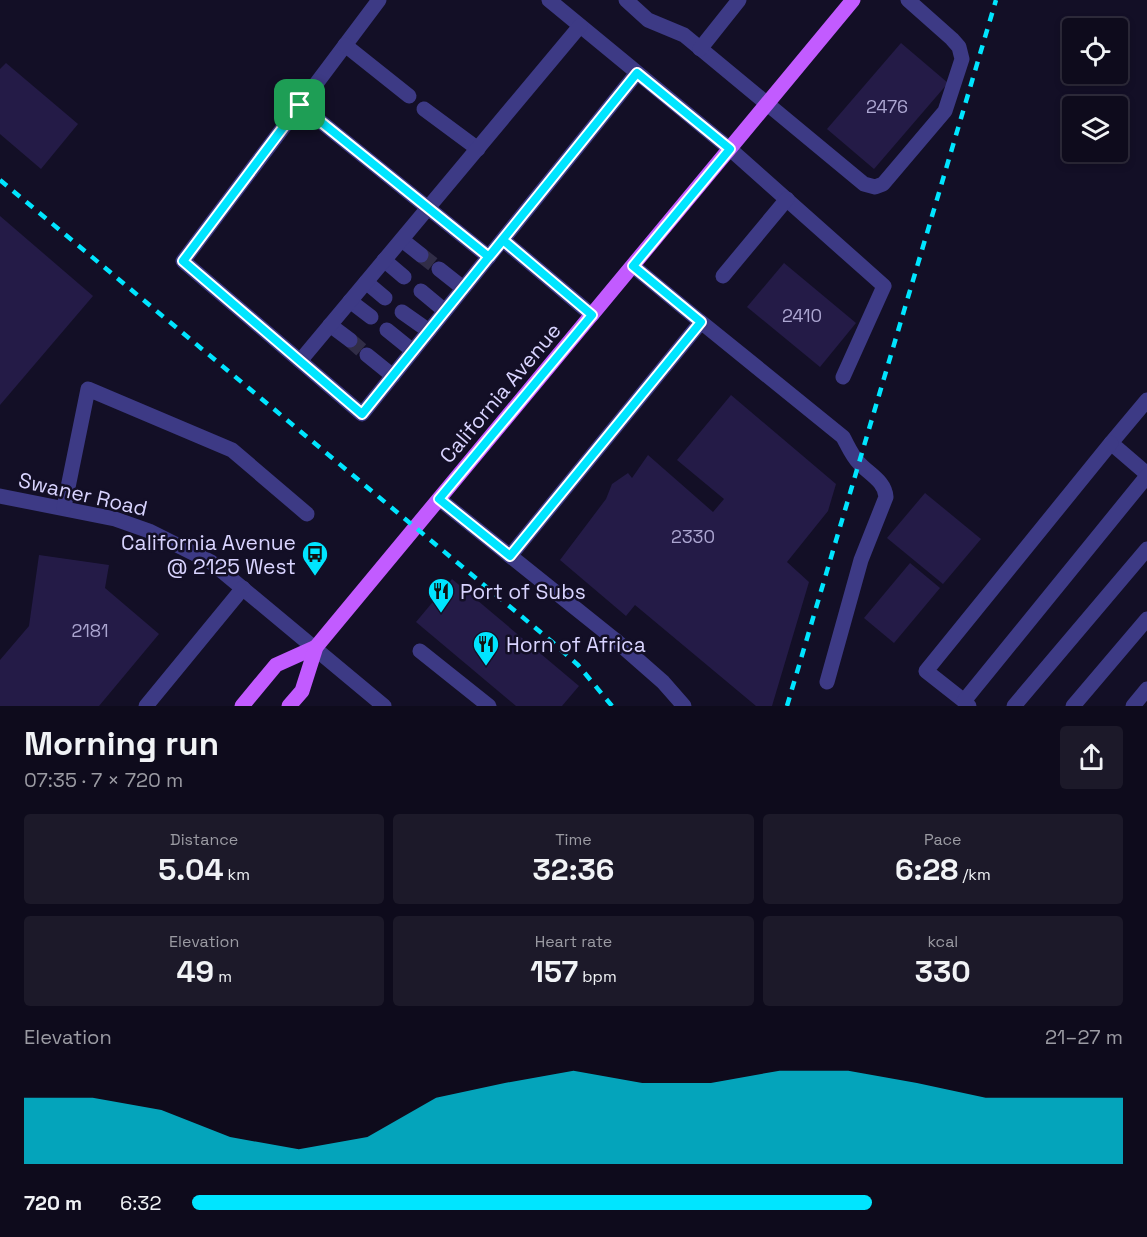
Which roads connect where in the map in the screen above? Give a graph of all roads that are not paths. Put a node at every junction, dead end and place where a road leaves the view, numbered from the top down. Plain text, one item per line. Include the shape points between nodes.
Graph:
1 (379, 0) edge
2 (549, 0) edge
3 (626, 0) edge
4 (739, 0) edge
5 (853, 0) edge
6 (908, 0) edge
7 (580, 26) junction
8 (345, 45) junction
9 (700, 49) junction
10 (637, 73) junction
11 (409, 96) dead end
12 (767, 104) junction
13 (300, 105) junction
14 (424, 109) dead end
15 (478, 149) junction
16 (730, 149) junction
17 (787, 200) junction
18 (428, 208) junction
19 (402, 240) junction
20 (503, 240) junction
21 (421, 255) tunnel mouth
22 (489, 257) junction
23 (384, 260) junction
24 (633, 266) junction
25 (439, 269) tunnel mouth
26 (723, 276) dead end
27 (404, 277) dead end
28 (366, 282) junction
29 (463, 288) junction
30 (421, 291) dead end
31 (385, 298) dead end
32 (350, 301) junction
33 (445, 311) junction
34 (402, 312) dead end
35 (592, 315) junction
36 (371, 317) dead end
37 (701, 322) junction
38 (330, 325) junction
39 (387, 330) dead end
40 (429, 331) junction
41 (350, 340) tunnel mouth
42 (413, 351) junction
43 (367, 355) tunnel mouth
44 (300, 361) junction
45 (393, 376) junction
46 (843, 377) dead end
47 (1147, 400) edge
48 (1111, 443) junction
49 (1147, 475) edge
50 (0, 496) edge
51 (439, 499) junction
52 (64, 507) junction
53 (307, 514) dead end
54 (1147, 549) edge
55 (510, 556) junction
56 (243, 588) junction
57 (1147, 619) edge
58 (316, 647) junction
59 (420, 651) dead end
60 (827, 682) dead end
61 (1147, 689) edge
62 (967, 704) edge
63 (146, 706) edge
64 (242, 706) edge
65 (289, 706) edge
66 (384, 706) edge
67 (489, 706) edge
68 (684, 706) edge
69 (1014, 706) edge
70 (1073, 706) edge
71 (1133, 706) edge

1 - 8 street
2 - 7 street
3 - 9 street via 648,20 684,35
4 - 9 street
5 - 12 main road, California Avenue
6 - 12 street via 952,39 962,59 945,111 883,184 864,184
7 - 10 street
7 - 15 street
8 - 11 street
8 - 13 street
9 - 12 street
10 - 16 street
10 - 20 street
12 - 16 main road, California Avenue
13 - 18 street
13 - 44 street via 183,261
14 - 15 street
15 - 18 street
16 - 17 street
16 - 24 main road, California Avenue
17 - 26 street
17 - 46 street via 884,286
18 - 19 street
18 - 22 street
19 - 21 street
19 - 23 street
20 - 22 street
20 - 35 street
22 - 29 street
23 - 27 street
23 - 28 street
24 - 35 main road, California Avenue
24 - 37 street
25 - 29 street
28 - 31 street
28 - 32 street
29 - 33 street
30 - 33 street
32 - 36 street
32 - 38 street
33 - 40 street
34 - 40 street
35 - 51 main road, California Avenue
37 - 55 street
37 - 60 street via 843,437 858,462 886,492 861,560
38 - 41 street
38 - 44 street
39 - 42 street
40 - 42 street
42 - 45 street
43 - 45 street
44 - 45 street via 362,414
47 - 48 street
48 - 49 street
48 - 62 street via 926,671
49 - 62 street
50 - 52 street, Swaner Road
51 - 55 street
51 - 58 main road, California Avenue
52 - 53 street via 88,389 232,450
52 - 56 street, Swaner Road via 149,531 211,562
54 - 69 street
55 - 68 street via 614,639
56 - 58 street, Swaner Road
56 - 63 street
57 - 70 street
58 - 64 main road, California Avenue via 276,665
58 - 65 main road, California Avenue via 302,691
58 - 66 street, Swaner Road
59 - 67 street
61 - 71 street

